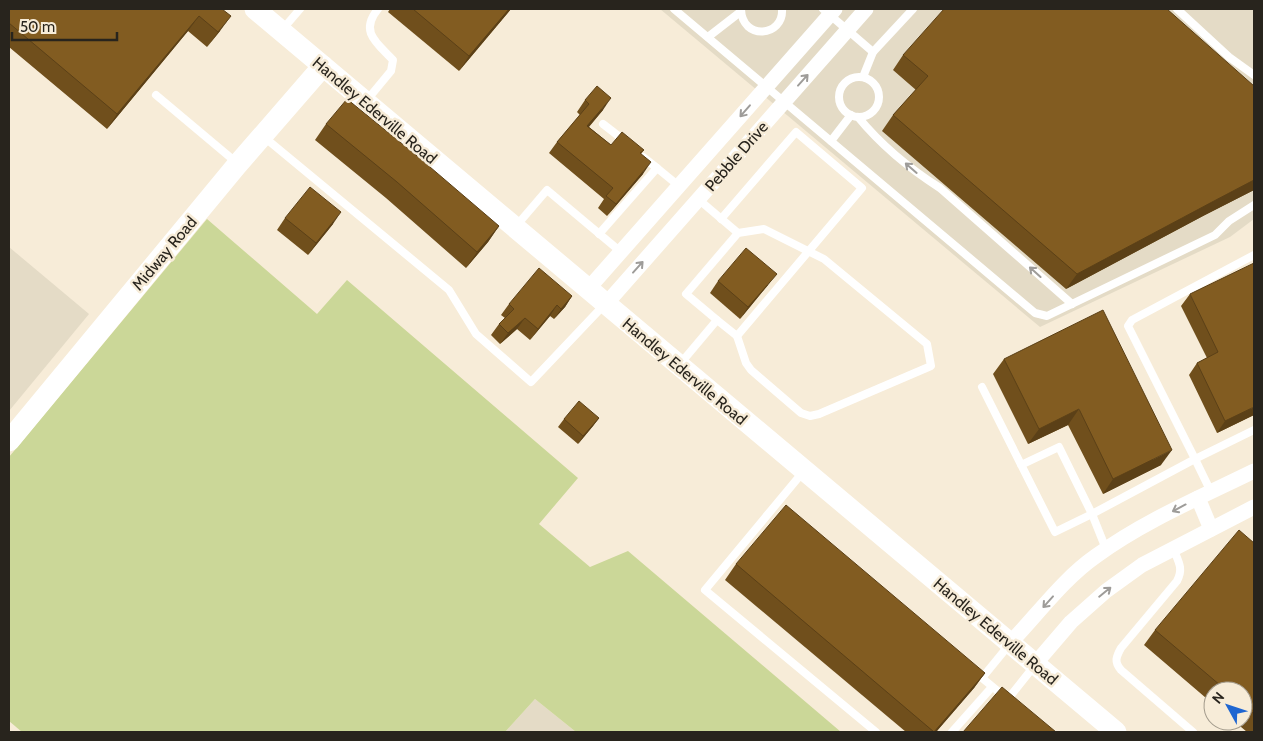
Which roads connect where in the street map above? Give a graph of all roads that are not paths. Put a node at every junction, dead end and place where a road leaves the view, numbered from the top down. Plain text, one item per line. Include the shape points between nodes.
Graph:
1 (255, 9) edge
2 (300, 9) edge
3 (378, 9) edge
4 (674, 9) edge
5 (782, 9) edge
6 (866, 9) edge
7 (913, 9) edge
8 (1177, 9) edge
9 (738, 11) edge
10 (829, 11) edge
11 (848, 29) junction
12 (281, 31) junction
13 (708, 37) junction
14 (873, 52) junction
15 (323, 66) junction
16 (1254, 75) edge
17 (863, 77) junction
18 (767, 86) junction
19 (156, 95) dead end
20 (365, 102) junction
21 (784, 102) junction
22 (855, 116) junction
23 (604, 124) dead end
24 (263, 136) junction
25 (831, 141) junction
26 (238, 164) junction
27 (698, 164) junction
28 (657, 168) junction
29 (716, 179) junction
30 (679, 186) junction
31 (698, 200) junction
32 (1254, 205) edge
33 (720, 219) junction
34 (647, 222) junction
35 (515, 228) junction
36 (738, 233) junction
37 (599, 234) junction
38 (664, 237) junction
39 (809, 251) junction
40 (621, 252) junction
41 (1254, 255) edge
42 (588, 289) junction
43 (606, 304) junction
44 (1072, 304) junction
45 (717, 320) junction
46 (736, 336) junction
47 (679, 365) junction
48 (982, 387) dead end
49 (1254, 430) edge
50 (9, 441) edge
51 (1195, 459) junction
52 (1021, 466) junction
53 (804, 470) junction
54 (1254, 472) edge
55 (1204, 495) junction
56 (779, 501) junction
57 (1254, 507) edge
58 (786, 508) edge
59 (1092, 514) junction
60 (1211, 529) junction
61 (1173, 548) junction
62 (1106, 549) junction
63 (1010, 643) junction
64 (1035, 664) junction
65 (974, 671) edge
66 (982, 678) junction
67 (992, 687) junction
68 (1008, 699) junction
69 (1014, 704) edge
70 (876, 732) edge
71 (952, 732) edge
72 (1116, 732) edge
73 (1193, 732) edge

1 - 12 main road, Handley Ederville Road
2 - 12 lane
3 - 20 lane via 369,24 372,37 394,60 391,71
4 - 13 lane
5 - 9 lane via 777,25 766,31 747,26
6 - 11 street, Pebble Drive
7 - 14 lane
8 - 16 lane via 1228,57
9 - 13 lane
10 - 11 lane
10 - 18 street, Pebble Drive
11 - 14 lane
21 -> 11 street, Pebble Drive
12 - 15 main road, Handley Ederville Road
13 - 18 lane
14 - 17 lane
15 - 20 main road, Handley Ederville Road
15 - 24 main road, Midway Road
17 - 22 lane via 850,79 841,88 842,107
17 - 22 lane via 874,83 879,100 869,115
18 - 21 lane
18 -> 27 street, Pebble Drive
19 - 26 lane
20 - 35 main road, Handley Ederville Road
21 - 25 lane
21 - 29 street, Pebble Drive
22 - 25 lane
44 -> 22 lane via 940,188 918,174
23 - 28 lane
24 - 26 main road, Midway Road
24 - 43 lane via 449,290 476,334 531,382
25 - 44 lane via 1035,313 1047,316
26 - 50 main road, Midway Road
27 - 29 street
27 - 30 street, Pebble Drive
28 - 30 lane
28 - 37 lane
29 - 31 street, Pebble Drive
30 - 34 street, Pebble Drive
31 - 33 lane
31 - 38 street, Pebble Drive
32 - 44 lane via 1215,235
33 - 36 lane
33 - 39 lane via 796,132 862,188
34 - 38 street
34 - 40 street, Pebble Drive
35 - 37 lane via 547,190
35 - 42 main road, Handley Ederville Road
36 - 39 lane via 764,229
36 - 45 lane via 686,294
37 - 40 lane
43 -> 38 street, Pebble Drive
39 - 46 lane
39 - 46 lane via 824,259 927,344 932,366 810,416 802,413 751,370
40 - 42 street, Pebble Drive
41 - 51 lane via 1132,320 1128,326
42 - 43 main road, Handley Ederville Road
43 - 47 main road, Handley Ederville Road
45 - 46 lane
45 - 47 lane
47 - 53 main road, Handley Ederville Road
48 - 52 lane
49 - 51 lane
51 - 55 lane
51 - 59 lane
52 - 59 lane via 1055,532
52 - 59 lane via 1059,447
53 - 56 lane
53 - 63 main road, Handley Ederville Road
54 - 55 street
55 - 60 street
55 -> 62 street
56 - 58 lane
56 - 70 lane via 705,590
57 - 60 street
59 - 62 lane
60 - 61 street
64 -> 61 street via 1071,622 1106,590
61 - 73 lane via 1181,574 1121,648 1116,664
62 -> 63 street via 1067,581
63 - 64 main road, Handley Ederville Road
63 - 66 lane
64 - 68 lane
64 - 72 main road, Handley Ederville Road
65 - 66 lane
66 - 67 lane
67 - 68 lane
67 - 71 lane
68 - 69 lane

